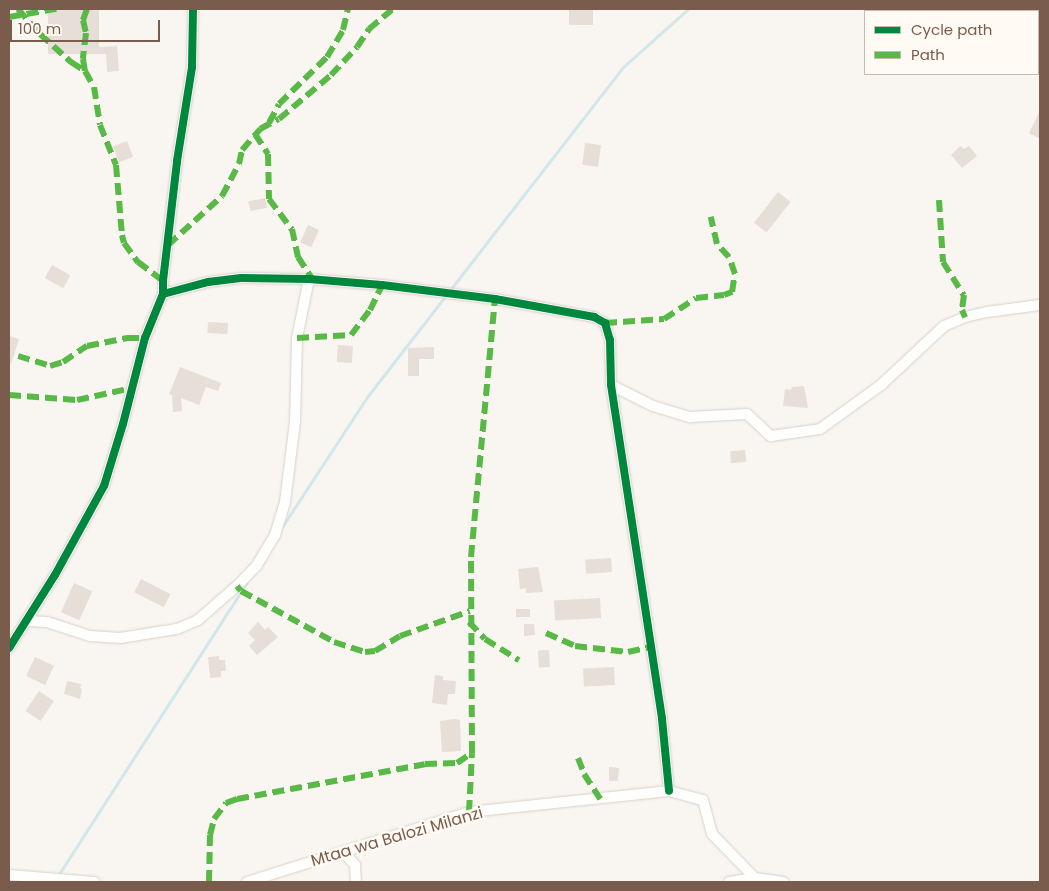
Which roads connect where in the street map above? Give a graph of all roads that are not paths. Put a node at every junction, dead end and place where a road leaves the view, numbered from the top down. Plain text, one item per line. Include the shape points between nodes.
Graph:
1 (193, 9) edge
2 (309, 279) junction
3 (164, 294) junction
4 (1040, 305) edge
5 (610, 385) junction
6 (26, 621) junction
7 (9, 648) edge
8 (669, 791) junction
9 (343, 852) junction
10 (9, 874) edge
11 (755, 878) junction
12 (94, 882) edge
13 (247, 882) edge
14 (356, 882) edge
15 (729, 882) edge
16 (784, 882) edge

1 - 3 street via 192,67 162,280
2 - 3 street via 240,278 208,282
2 - 5 street via 495,299 594,317 605,323 610,340
2 - 6 street via 298,338 295,422 285,502 275,535 256,565 198,620 177,629 120,638 90,636 47,622
3 - 6 street via 145,338 104,486
4 - 5 street via 987,312 944,326 881,385 820,429 771,436 746,414 690,417 653,406
5 - 8 street via 662,719
6 - 7 street
8 - 9 street, Mtaa wa Balozi Milanzi via 469,812
8 - 11 street via 703,800 712,834
9 - 13 street, Mtaa wa Balozi Milanzi
9 - 14 street via 354,865
10 - 12 street
11 - 15 street
11 - 16 street

